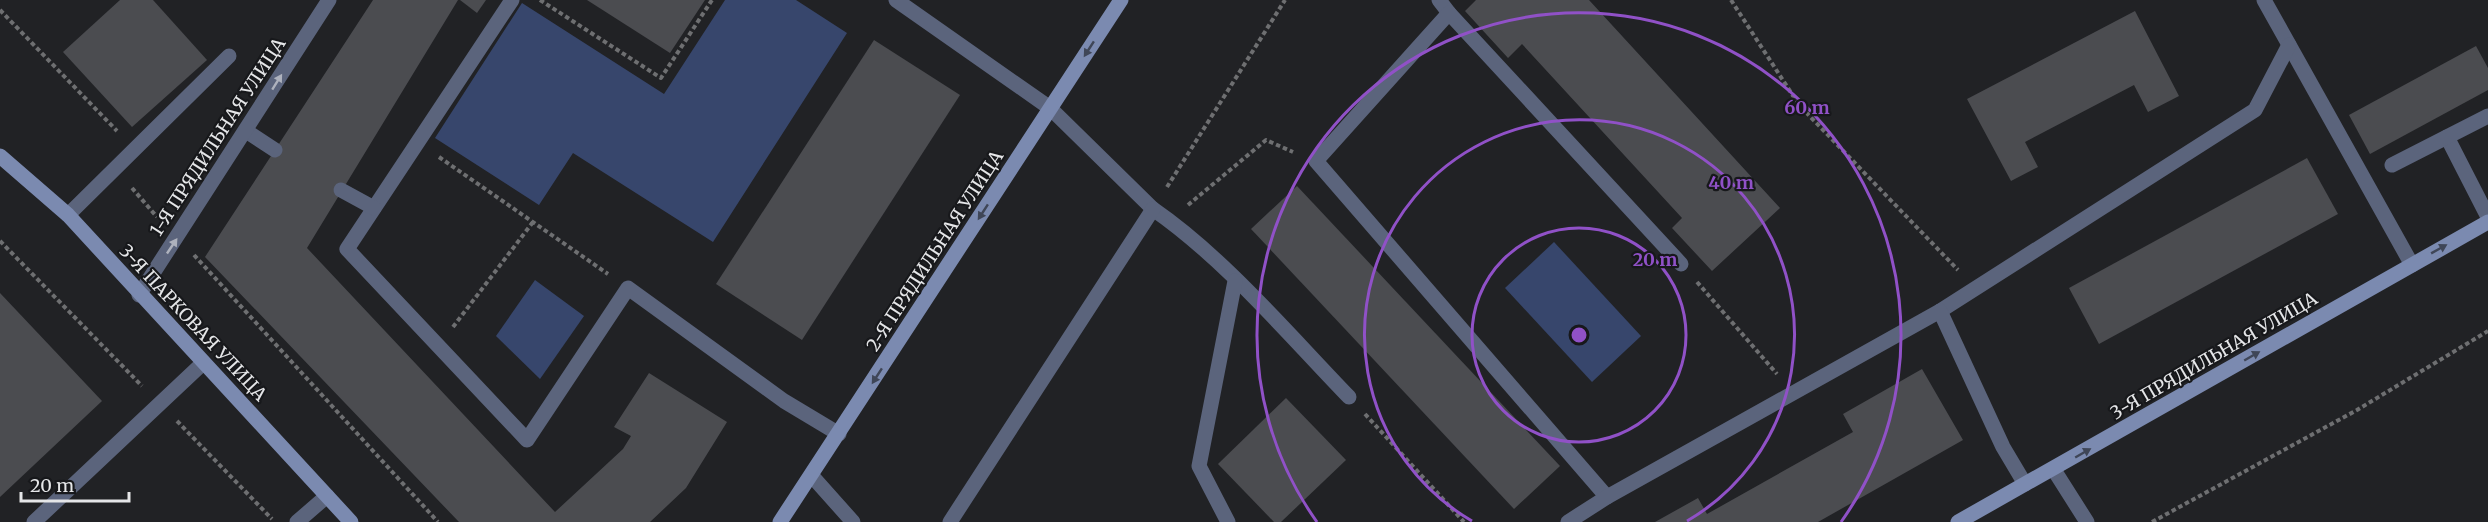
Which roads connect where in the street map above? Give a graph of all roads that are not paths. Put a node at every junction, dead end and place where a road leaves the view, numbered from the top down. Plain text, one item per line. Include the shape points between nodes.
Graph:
1 (329, 0) edge
2 (512, 0) edge
3 (896, 0) edge
4 (1121, 0) edge
5 (1439, 0) edge
6 (2264, 0) edge
7 (1449, 13) junction
8 (2289, 45) junction
9 (229, 56) dead end
10 (1050, 108) junction
11 (2488, 116) edge
12 (246, 131) junction
13 (2447, 137) junction
14 (275, 150) dead end
15 (0, 156) edge
16 (2392, 165) dead end
17 (341, 190) dead end
18 (374, 208) junction
19 (1153, 209) junction
20 (68, 215) junction
21 (2488, 220) edge
22 (1681, 264) road end
23 (2412, 264) junction
24 (1235, 281) junction
25 (139, 295) junction
26 (1940, 311) junction
27 (203, 363) junction
28 (1349, 397) road end
29 (838, 434) junction
30 (2054, 470) junction
31 (812, 476) junction
32 (2025, 484) junction
33 (327, 496) junction
34 (1607, 497) junction
35 (34, 522) edge
36 (297, 522) edge
37 (351, 522) edge
38 (780, 522) edge
39 (853, 522) edge
40 (950, 522) edge
41 (1228, 522) edge
42 (1568, 522) edge
43 (1958, 522) edge
44 (2087, 522) edge

12 -> 1 street, 1-Я ПРЯДИЛЬНАЯ УЛИЦА
2 - 18 street
3 - 10 street
4 -> 10 street, 2-Я ПРЯДИЛЬНАЯ УЛИЦА
5 - 7 street
6 - 8 street
7 - 22 street
7 - 34 street via 1316,161
8 - 23 street
8 - 26 street via 2255,110
9 - 20 street
10 - 19 street
10 -> 29 street, 2-Я ПРЯДИЛЬНАЯ УЛИЦА
11 - 13 street
12 - 14 street
25 -> 12 street, 1-Я ПРЯДИЛЬНАЯ УЛИЦА
13 - 16 street
13 - 21 street
15 - 20 street, 3-Я ПАРКОВАЯ УЛИЦА
17 - 18 street
18 - 29 street via 347,249 527,440 628,288 784,401
19 - 24 street
19 - 40 street
20 - 25 street, 3-Я ПАРКОВАЯ УЛИЦА
23 -> 21 street, 3-Я ПРЯДИЛЬНАЯ УЛИЦА
30 -> 23 street, 3-Я ПРЯДИЛЬНАЯ УЛИЦА
24 - 28 street
24 - 41 street via 1199,465
25 - 27 street, 3-Я ПАРКОВАЯ УЛИЦА
26 - 32 street via 2003,447
26 - 34 street
27 - 33 street, 3-Я ПАРКОВАЯ УЛИЦА
27 - 35 street
29 - 31 street, 2-Я ПРЯДИЛЬНАЯ УЛИЦА
30 - 32 street, 3-Я ПРЯДИЛЬНАЯ УЛИЦА
30 - 44 street
31 - 38 street, 2-Я ПРЯДИЛЬНАЯ УЛИЦА
31 - 39 street
32 - 43 street, 3-Я ПРЯДИЛЬНАЯ УЛИЦА
33 - 36 street
33 - 37 street, 3-Я ПАРКОВАЯ УЛИЦА
34 - 42 street

